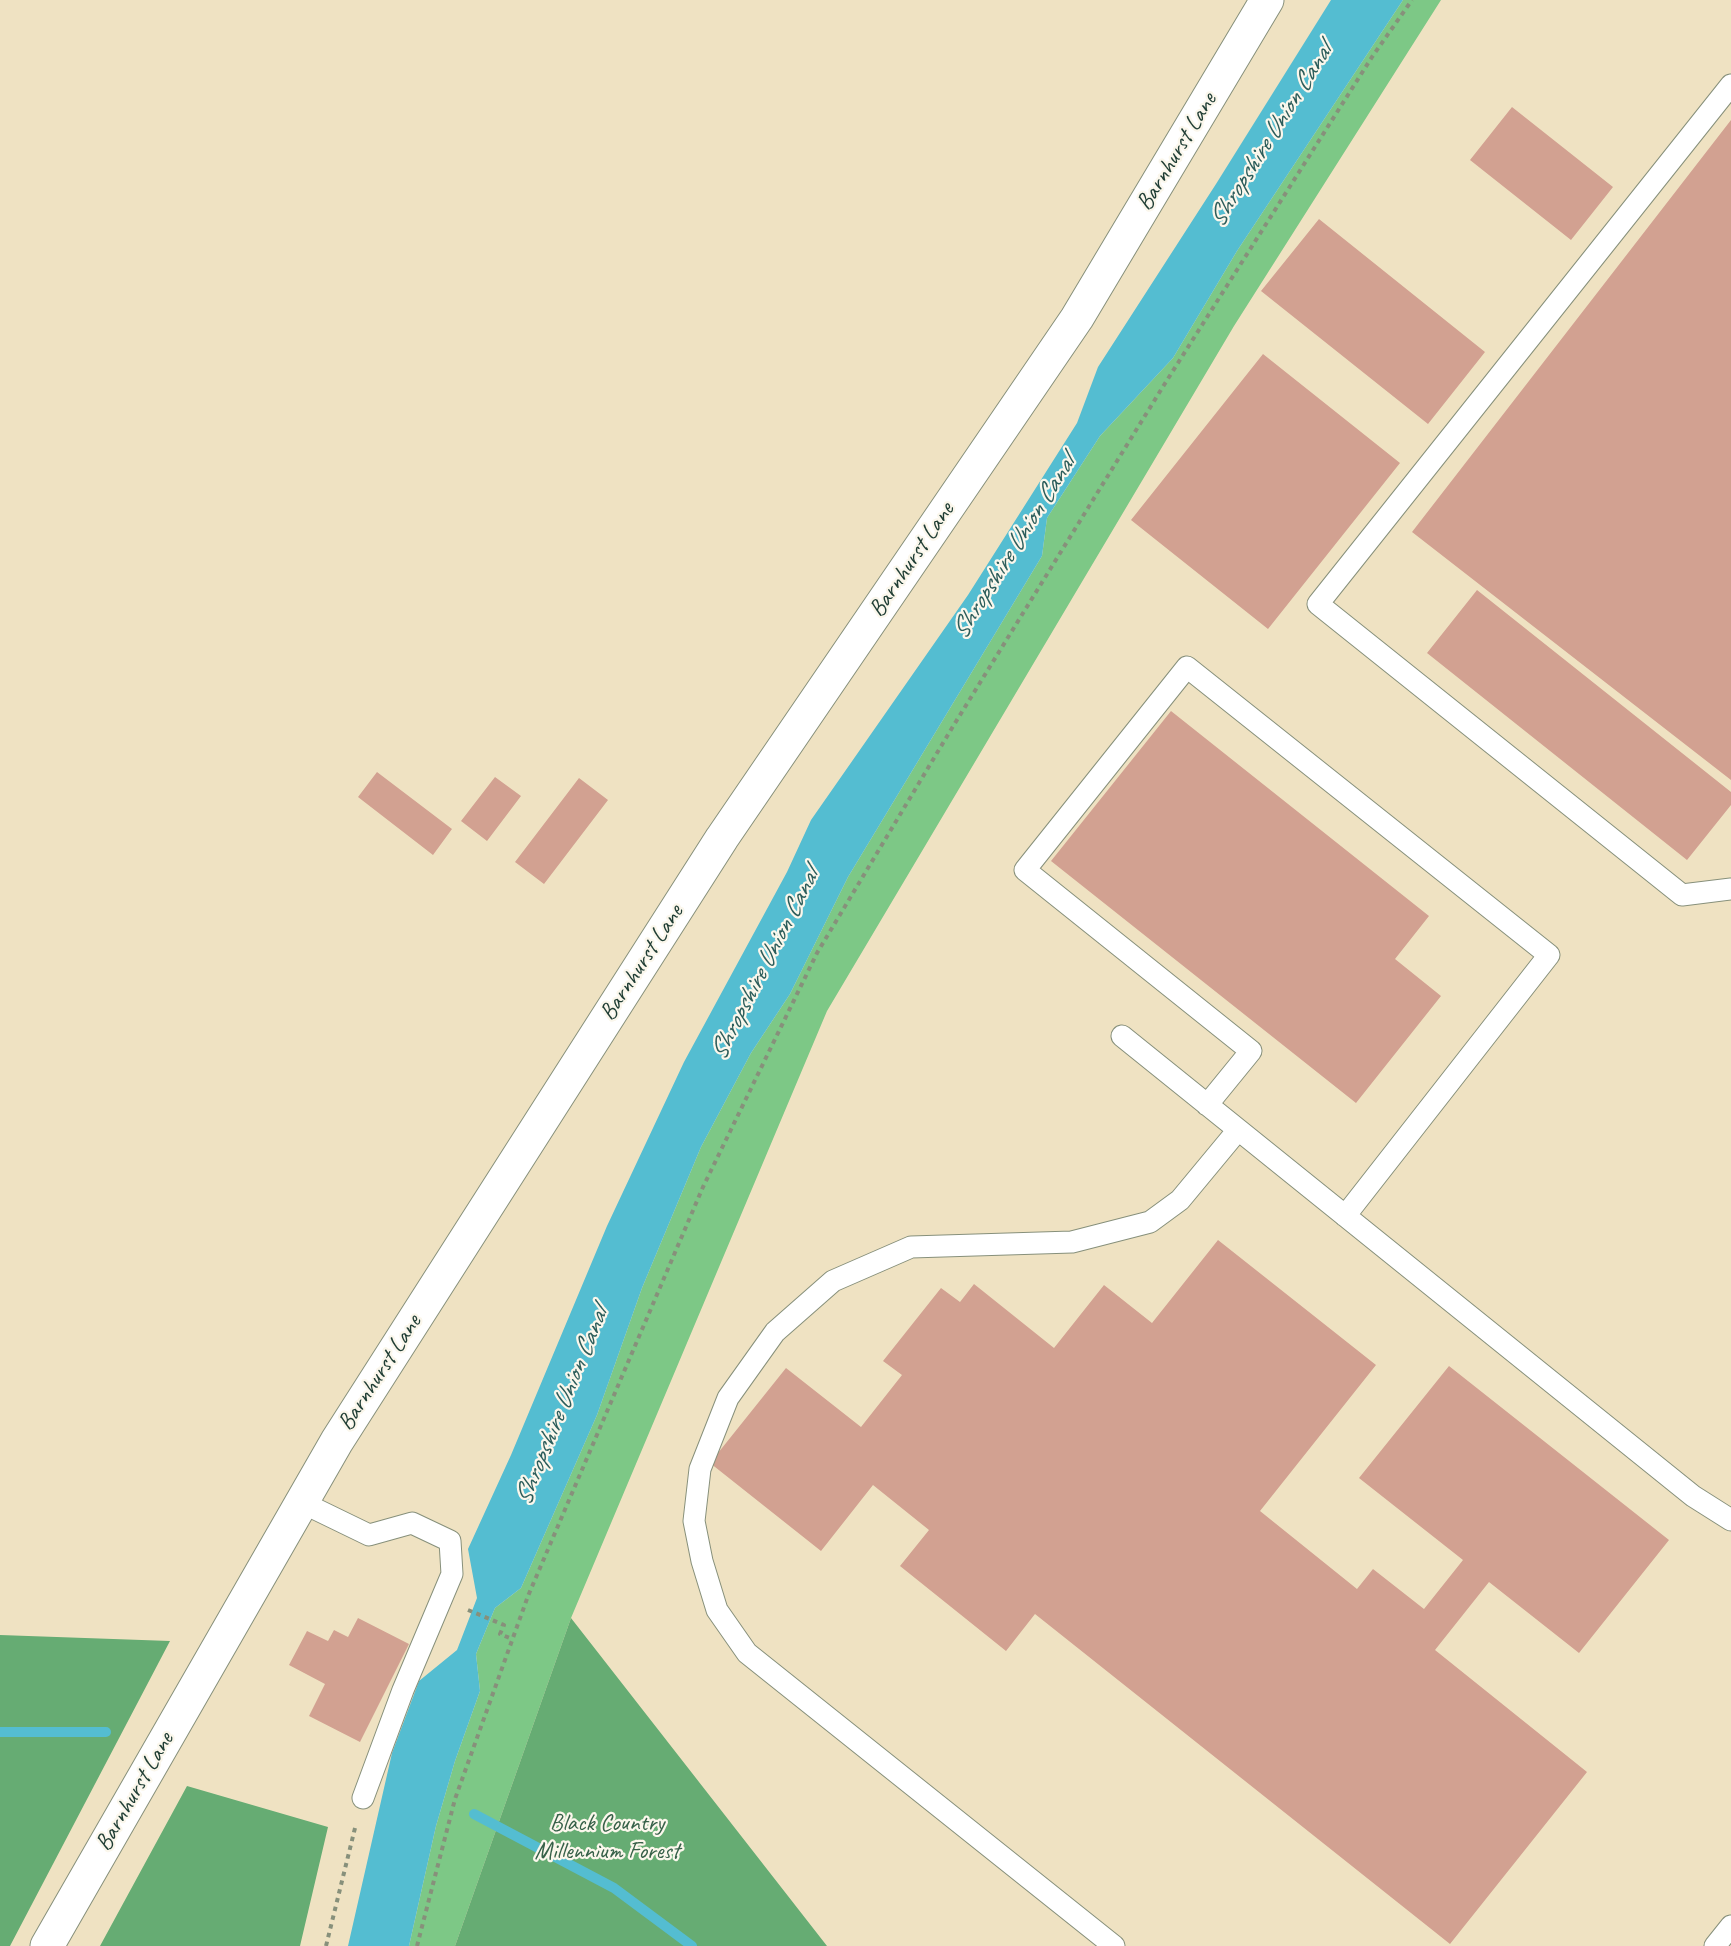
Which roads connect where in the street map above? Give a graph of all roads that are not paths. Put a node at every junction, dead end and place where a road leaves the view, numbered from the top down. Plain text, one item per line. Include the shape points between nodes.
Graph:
1 (1268, 0) edge
2 (1731, 85) edge
3 (1731, 889) edge
4 (1122, 1036) dead end
5 (1207, 1105) junction
6 (1238, 1130) junction
7 (1345, 1216) junction
8 (301, 1502) junction
9 (1731, 1520) edge
10 (363, 1798) road end
11 (1731, 1926) edge
12 (47, 1946) edge
13 (1114, 1946) edge
14 (1715, 1946) edge

1 - 8 street, Barnhurst Lane via 1077,318 722,838
2 - 3 lane via 1318,604 1682,895
4 - 5 lane
5 - 6 lane
5 - 7 lane via 1251,1051 1025,870 1187,667 1549,955
6 - 7 lane
6 - 13 lane via 1180,1200 1150,1222 1072,1242 911,1247 833,1281 774,1332 728,1398 700,1468 694,1521 702,1561 717,1610 747,1653
7 - 9 lane via 1693,1496
8 - 10 lane via 369,1535 412,1523 450,1541 452,1574
8 - 12 street, Barnhurst Lane
11 - 14 lane

